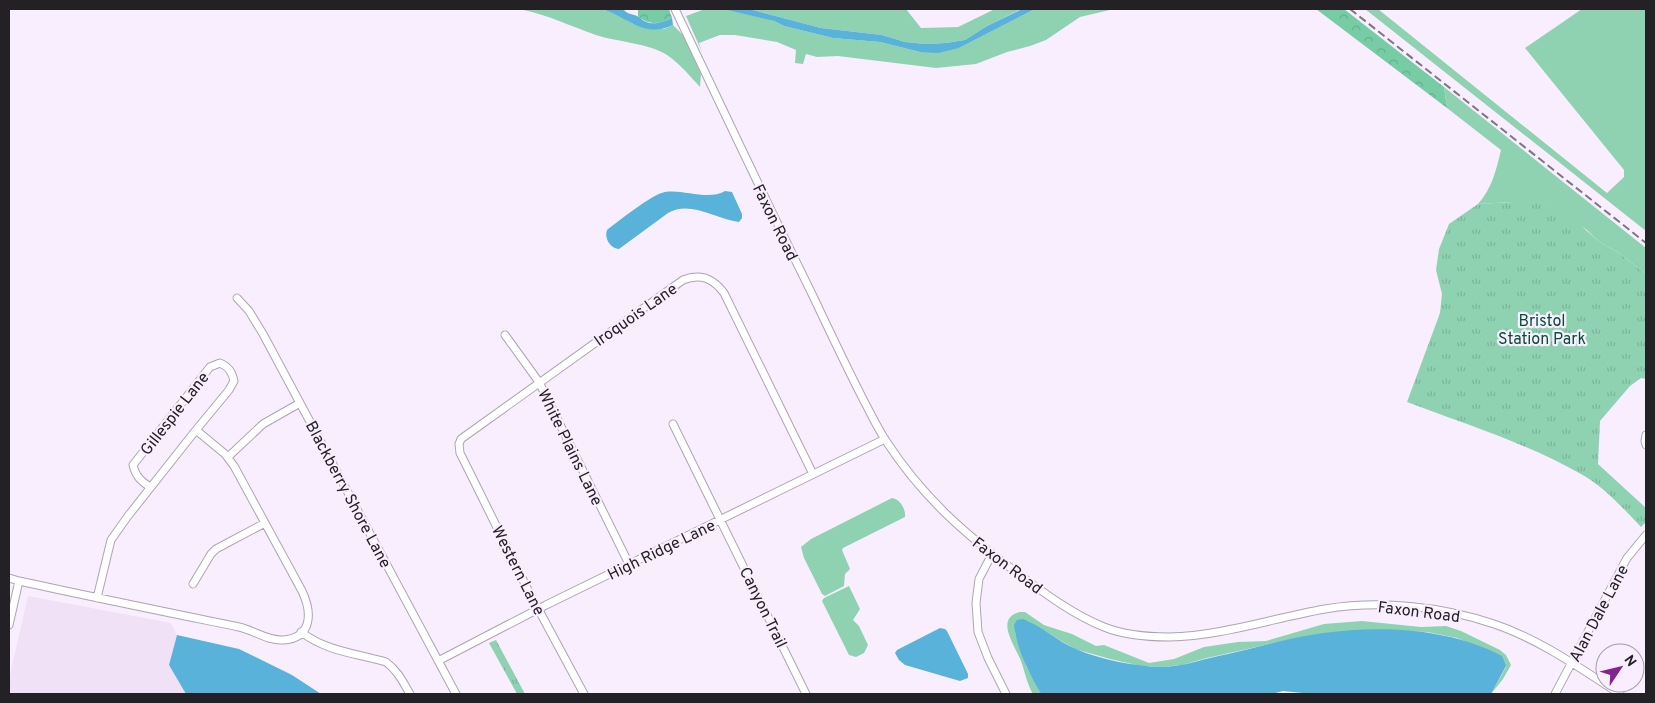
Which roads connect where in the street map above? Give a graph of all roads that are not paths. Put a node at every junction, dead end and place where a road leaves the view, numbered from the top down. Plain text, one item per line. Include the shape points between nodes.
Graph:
1 (675, 9) edge
2 (237, 298) dead end
3 (505, 335) dead end
4 (539, 382) junction
5 (300, 403) junction
6 (673, 424) dead end
7 (196, 430) junction
8 (1646, 436) edge
9 (884, 439) junction
10 (459, 444) joint
11 (1646, 445) edge
12 (228, 457) junction
13 (813, 474) junction
14 (150, 487) junction
15 (721, 519) junction
16 (265, 523) junction
17 (1646, 535) edge
18 (992, 554) junction
19 (629, 564) junction
20 (9, 578) edge
21 (19, 581) junction
22 (193, 584) dead end
23 (97, 598) junction
24 (538, 609) junction
25 (9, 625) edge
26 (301, 632) junction
27 (438, 661) junction
28 (1572, 662) junction
29 (410, 694) edge
30 (456, 694) edge
31 (584, 694) edge
32 (806, 694) edge
33 (1006, 694) edge
34 (1555, 694) edge
35 (1620, 694) edge

1 - 9 street, Faxon Road
2 - 5 street, Blackberry Shore Lane via 252,316
3 - 4 street, White Plains Lane
4 - 10 street, Iroquois Lane via 466,434
4 - 13 street, Iroquois Lane via 683,280 705,277 724,293
4 - 19 street, White Plains Lane
5 - 12 street via 263,424
5 - 27 street, Blackberry Shore Lane
6 - 15 street, Canyon Trail
7 - 12 street, Gillespie Lane
7 - 14 street, Gillespie Lane
7 - 14 street, Gillespie Lane via 234,381 227,366 220,363 210,367 133,465 139,480
8 - 11 street
9 - 13 street, High Ridge Lane
9 - 18 street, Faxon Road via 918,486 956,525
10 - 24 street, Western Lane via 460,453
12 - 16 street, Gillespie Lane
13 - 15 street, High Ridge Lane
14 - 23 street, Gillespie Lane via 111,540
15 - 19 street, High Ridge Lane
15 - 32 street, Canyon Trail
16 - 22 street via 216,549
16 - 26 street, Gillespie Lane via 306,601 309,619
17 - 28 street, Alan Dale Lane via 1627,558
18 - 28 street, Faxon Road via 1077,614 1107,628 1136,635 1170,637 1210,633 1328,608 1406,606 1452,612 1495,624
18 - 33 street via 979,579 976,604 978,632
19 - 24 street, High Ridge Lane
20 - 21 street
21 - 23 street
21 - 25 street
23 - 26 street via 243,628 282,640
24 - 27 street, High Ridge Lane
24 - 31 street, Western Lane
26 - 29 street via 320,645 386,662 402,678
27 - 30 street, Blackberry Shore Lane
28 - 34 street, Alan Dale Lane
28 - 35 street, Faxon Road

